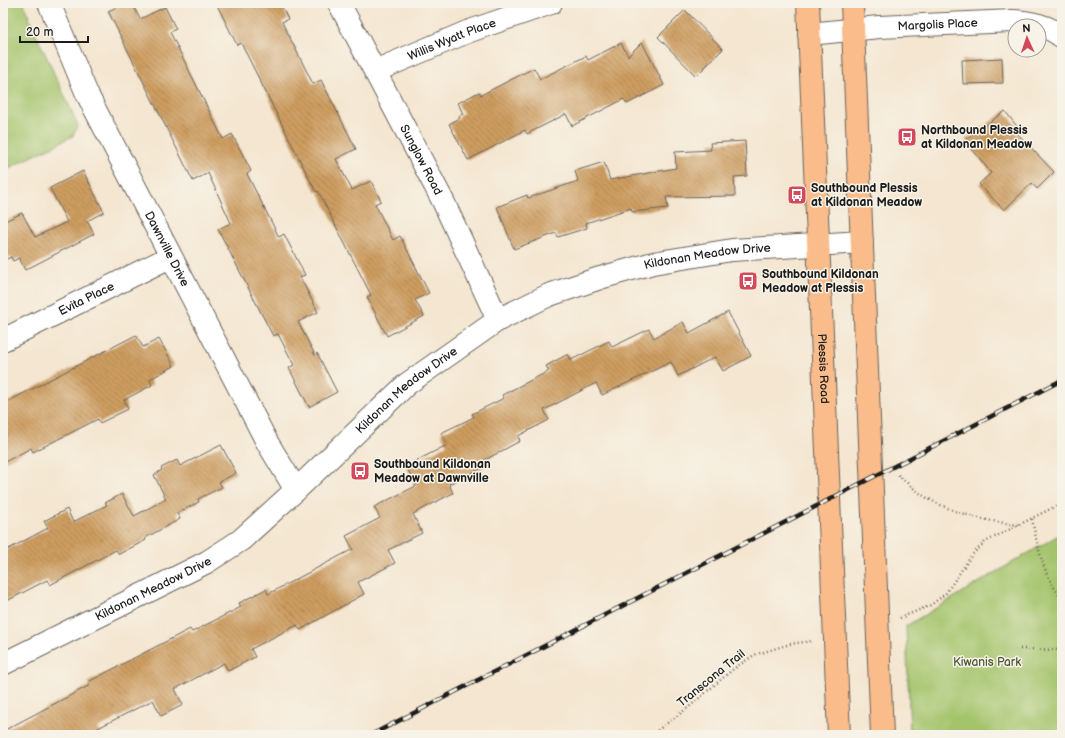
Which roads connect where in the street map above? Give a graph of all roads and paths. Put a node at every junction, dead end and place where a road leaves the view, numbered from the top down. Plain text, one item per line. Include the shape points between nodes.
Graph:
1 (49, 3) edge
2 (339, 3) edge
3 (551, 3) edge
4 (808, 3) edge
5 (852, 3) edge
6 (853, 30) junction
7 (810, 34) junction
8 (1062, 37) edge
9 (375, 71) junction
10 (862, 242) junction
11 (817, 245) junction
12 (170, 257) junction
13 (498, 320) junction
14 (3, 340) edge
15 (898, 475) dead end
16 (296, 490) junction
17 (1062, 503) edge
18 (1032, 518) junction
19 (1020, 525) junction
20 (1062, 599) edge
21 (903, 617) dead end
22 (811, 641) dead end
23 (1020, 649) dead end
24 (1062, 650) edge
25 (3, 664) edge
26 (651, 735) edge
27 (839, 735) edge
28 (882, 735) edge

1 - 12 street, Dawnville Drive via 86,94
2 - 9 street, Sunglow Road
3 - 9 street, Willis Wyatt Place via 467,32
4 - 7 main road, Plessis Road
5 - 6 main road
6 - 7 street, Margolis Place
6 - 8 street, Margolis Place via 879,26 1012,21 1030,22 1054,30
6 - 10 main road
7 - 11 main road, Plessis Road
9 - 13 street, Sunglow Road via 443,201
10 - 11 street, Kildonan Meadow Drive
10 - 28 main road
11 - 13 street, Kildonan Meadow Drive via 732,250 653,263 550,296
11 - 27 main road, Plessis Road
12 - 14 street, Evita Place
12 - 16 street, Dawnville Drive via 267,442
13 - 16 street, Kildonan Meadow Drive via 407,384
15 - 19 path via 923,496 942,507 969,516
16 - 25 street, Kildonan Meadow Drive via 241,540 207,562
17 - 18 path
18 - 19 path
18 - 20 path via 1040,557 1051,585
19 - 21 path via 985,542 972,555 946,593 931,605
22 - 26 path, Transcona Trail via 790,644 754,655
23 - 24 path

